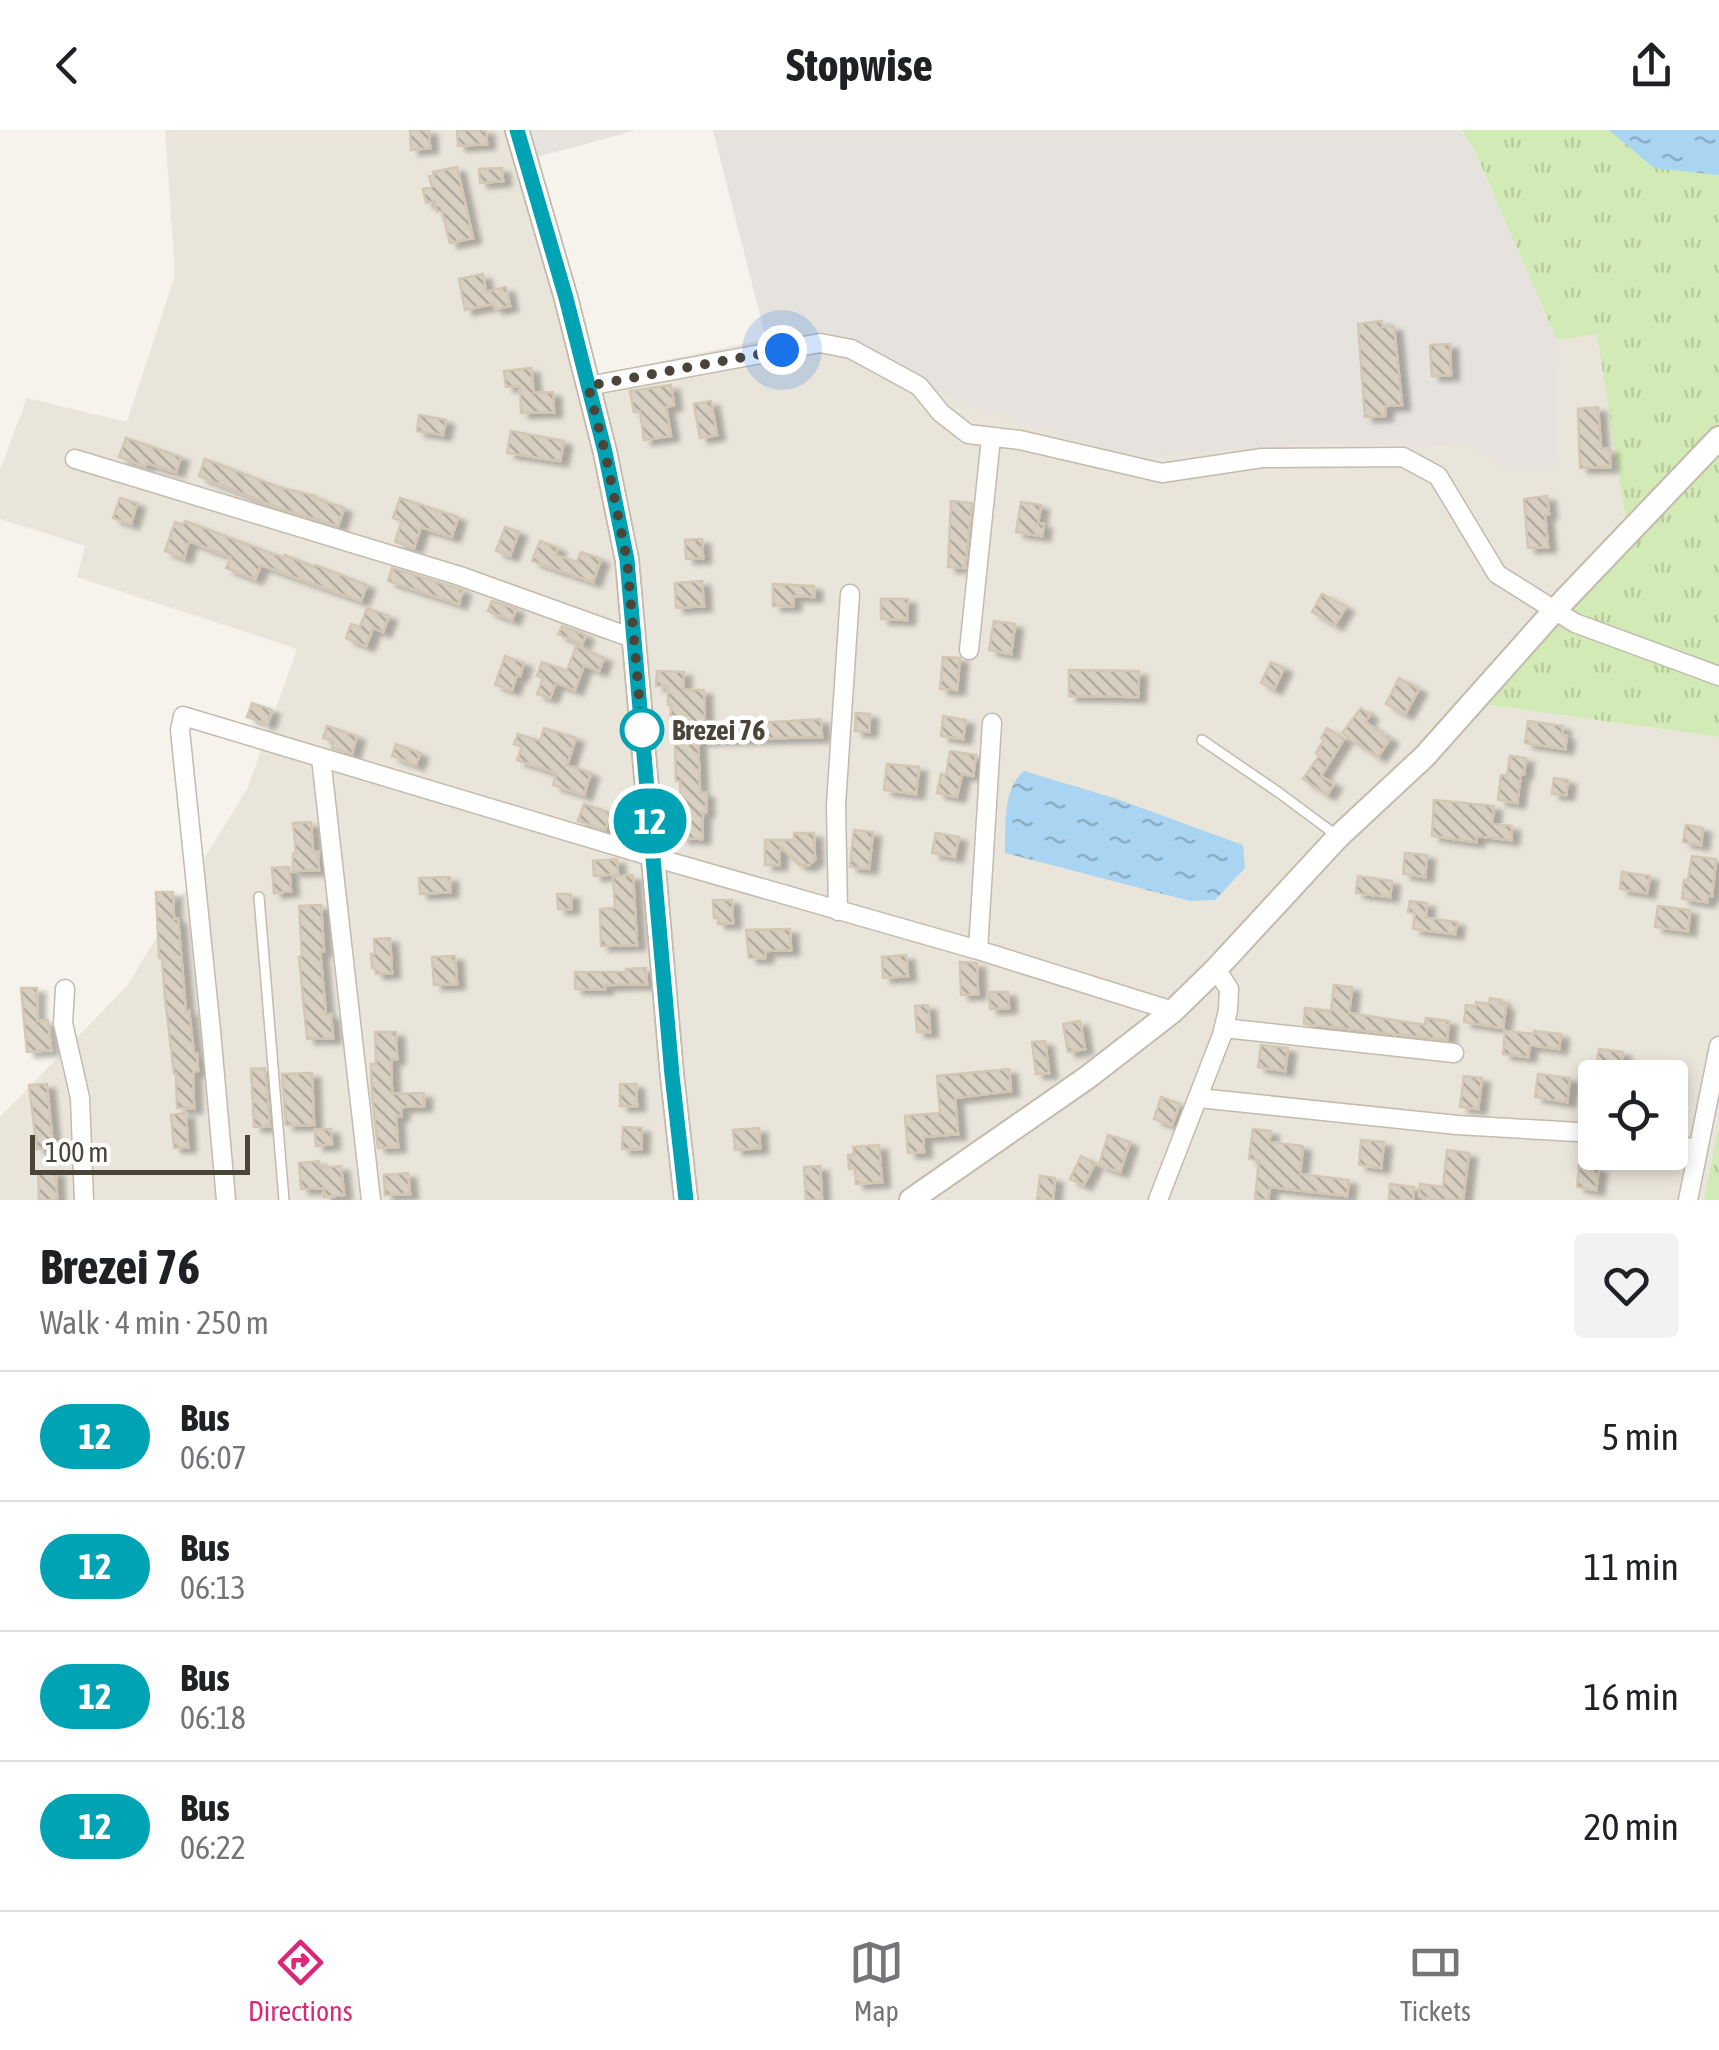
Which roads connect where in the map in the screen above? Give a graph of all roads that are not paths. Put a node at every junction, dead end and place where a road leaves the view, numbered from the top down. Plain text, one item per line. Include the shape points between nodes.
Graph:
1 (517, 130) edge
2 (588, 386) junction
3 (991, 438) junction
4 (1719, 438) edge
5 (75, 459) dead end
6 (850, 594) dead end
7 (1554, 611) junction
8 (635, 639) junction
9 (969, 650) dead end
10 (1719, 676) edge
11 (992, 722) dead end
12 (1202, 740) dead end
13 (321, 758) junction
14 (1338, 836) junction
15 (653, 857) junction
16 (260, 897) dead end
17 (838, 911) junction
18 (978, 950) junction
19 (1216, 970) junction
20 (66, 990) dead end
21 (1172, 1011) junction
22 (1224, 1028) junction
23 (1719, 1046) edge
24 (1454, 1053) dead end
25 (1199, 1098) junction
26 (1578, 1133) edge
27 (1688, 1148) edge
28 (1698, 1150) junction
29 (84, 1200) edge
30 (226, 1200) edge
31 (284, 1200) edge
32 (371, 1200) edge
33 (686, 1200) edge
34 (911, 1200) edge
35 (1158, 1200) edge
36 (1688, 1200) edge

1 - 2 street
2 - 3 street via 820,343 851,349 919,386 968,434
2 - 8 street via 620,518
3 - 7 street via 1162,473 1262,458 1404,457 1438,476 1497,574
3 - 9 street
4 - 7 street
5 - 8 street via 460,576
6 - 17 street via 836,805
7 - 10 street
7 - 14 street via 1425,756
8 - 15 street
11 - 18 street
12 - 14 lane
13 - 15 street
13 - 30 street via 183,716
13 - 32 street
14 - 19 street
15 - 17 street
15 - 33 street
16 - 31 lane
17 - 18 street
18 - 21 street
19 - 21 street
19 - 22 street via 1230,989
20 - 29 street via 63,1024 80,1098
21 - 34 street
22 - 24 street
22 - 25 street
23 - 28 street
25 - 26 street
25 - 35 street
27 - 28 street
28 - 36 street

